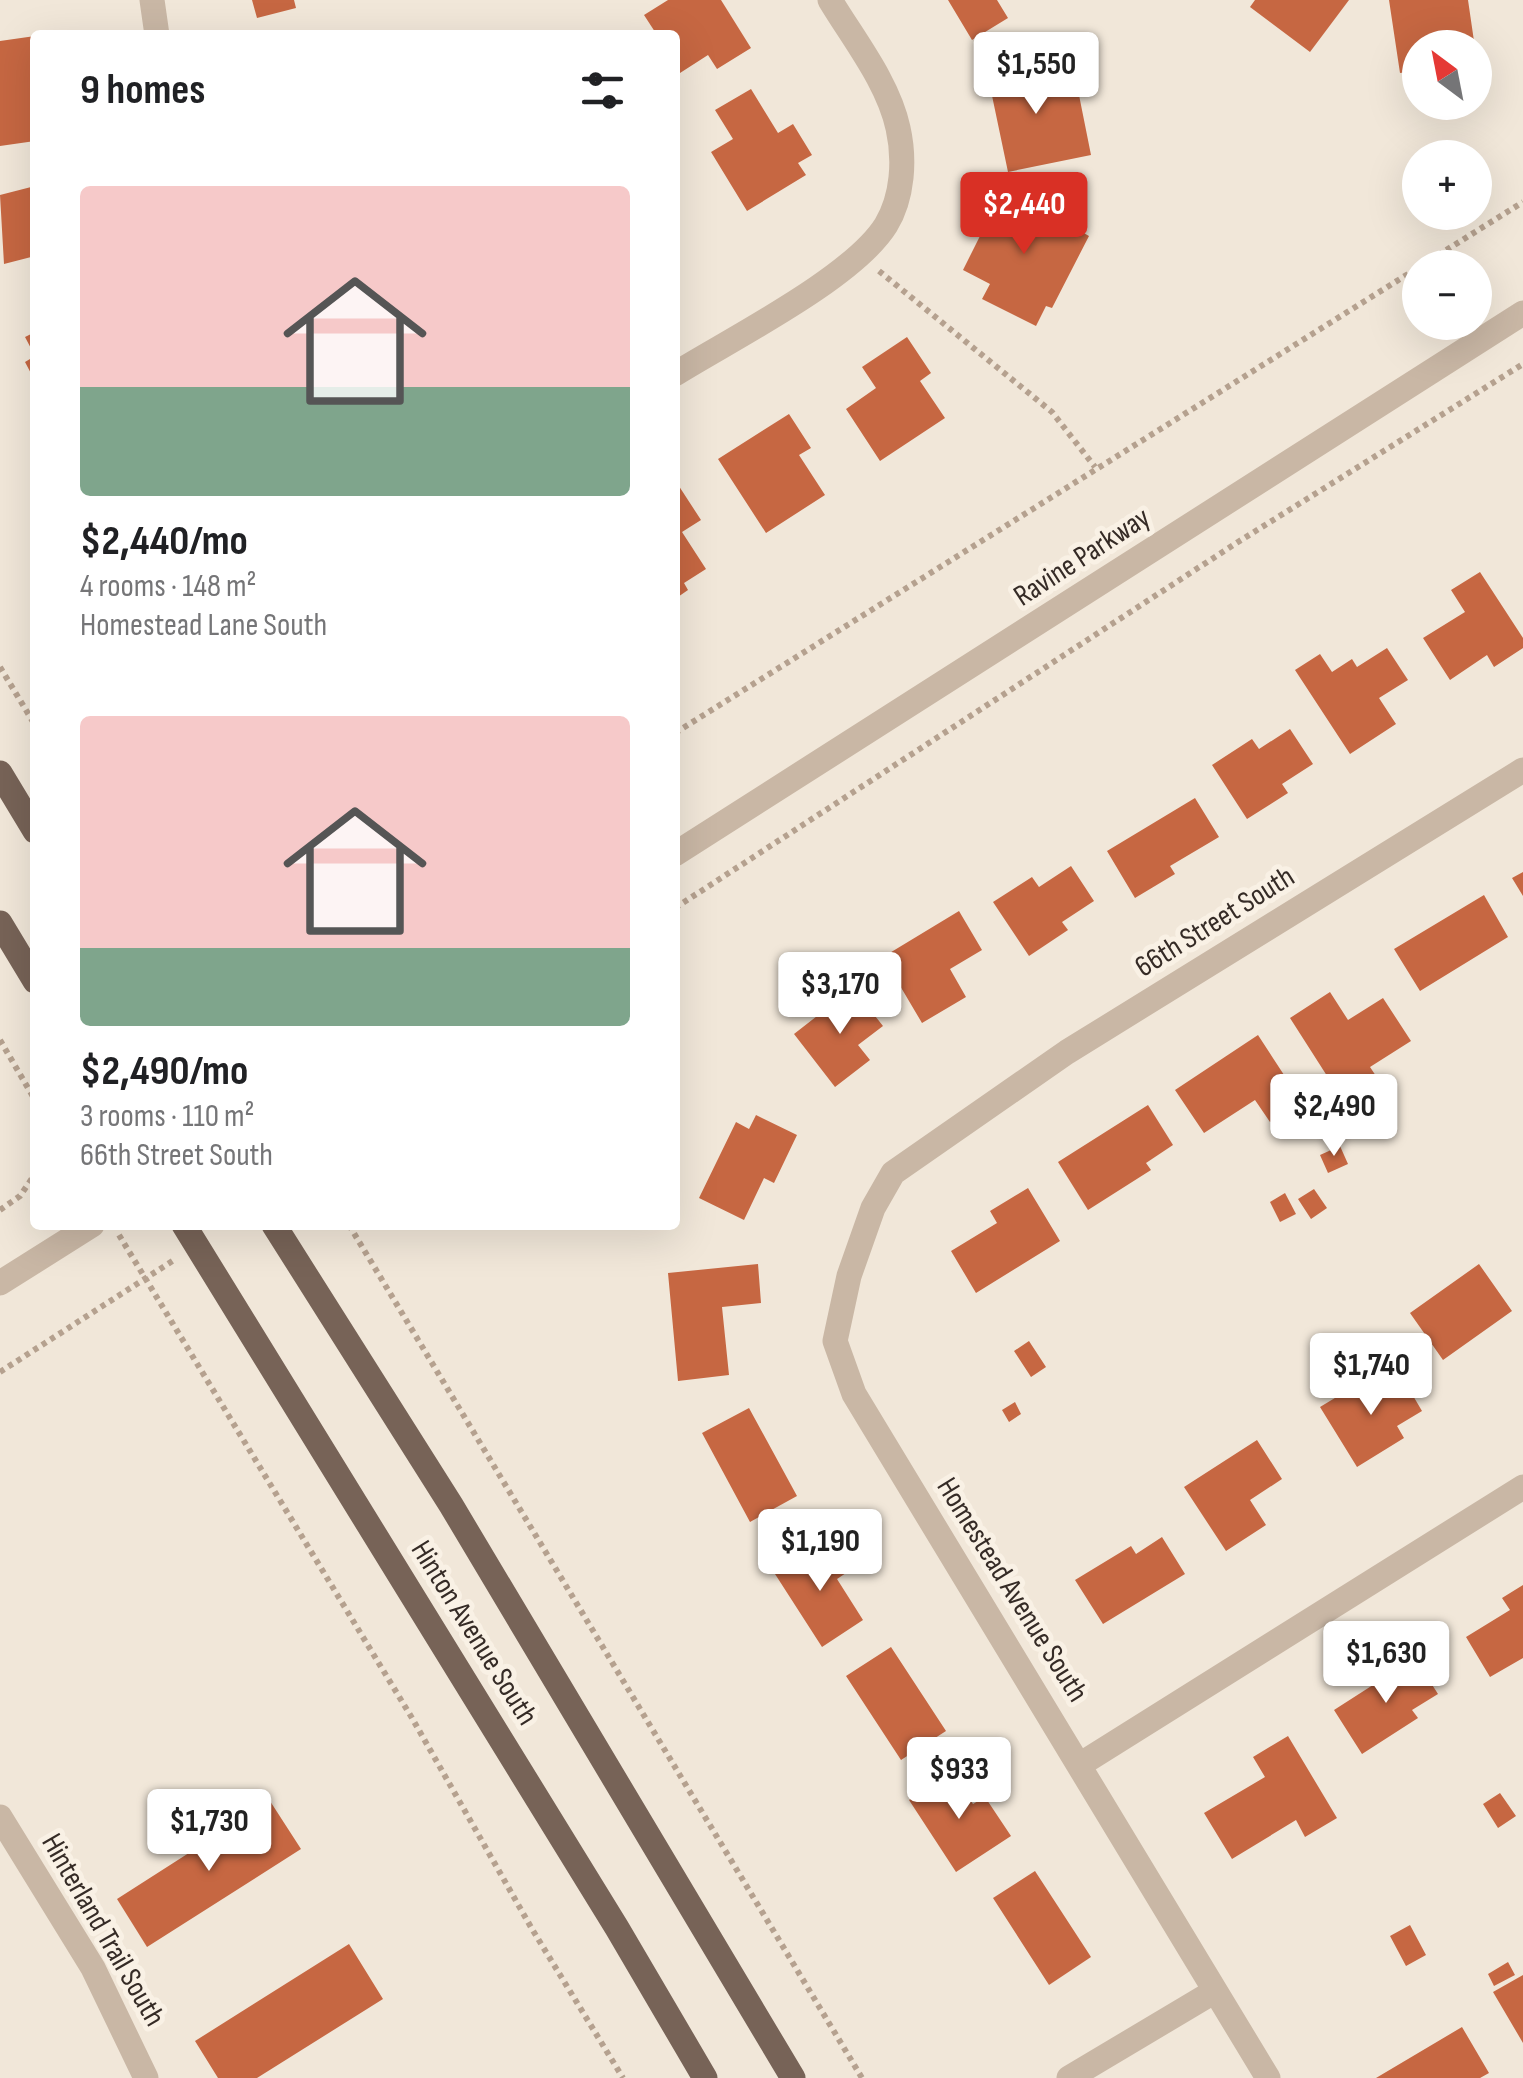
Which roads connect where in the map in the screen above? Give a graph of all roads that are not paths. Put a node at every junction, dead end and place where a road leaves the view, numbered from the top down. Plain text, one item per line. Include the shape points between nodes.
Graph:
1 (152, 0) edge
2 (830, 0) edge
3 (156, 30) edge
4 (1523, 313) edge
5 (680, 371) edge
6 (1523, 770) edge
7 (0, 773) edge
8 (30, 823) edge
9 (680, 851) edge
10 (0, 923) edge
11 (30, 973) edge
12 (946, 1136) joint
13 (84, 1230) edge
14 (187, 1230) edge
15 (277, 1230) edge
16 (0, 1283) edge
17 (1523, 1487) edge
18 (1081, 1764) junction
19 (0, 1816) edge
20 (1215, 1991) junction
21 (146, 2078) edge
22 (705, 2078) edge
23 (793, 2078) edge
24 (1069, 2078) edge
25 (1268, 2078) edge

1 - 3 street
2 - 5 street via 886,94 902,149 894,210 859,255
4 - 9 street, Ravine Parkway
6 - 12 street, 66th Street South via 1066,1052
7 - 8 main road
10 - 11 main road
12 - 18 street, Homestead Avenue South via 893,1173 873,1208 835,1342 854,1394
13 - 16 street
14 - 22 main road, Hinton Avenue South
15 - 23 main road, Hinton Avenue South via 452,1506
17 - 18 street
18 - 20 street, Homestead Avenue South
19 - 21 street, Hinterland Trail South via 99,1979
20 - 24 street
20 - 25 street, Homestead Avenue South

